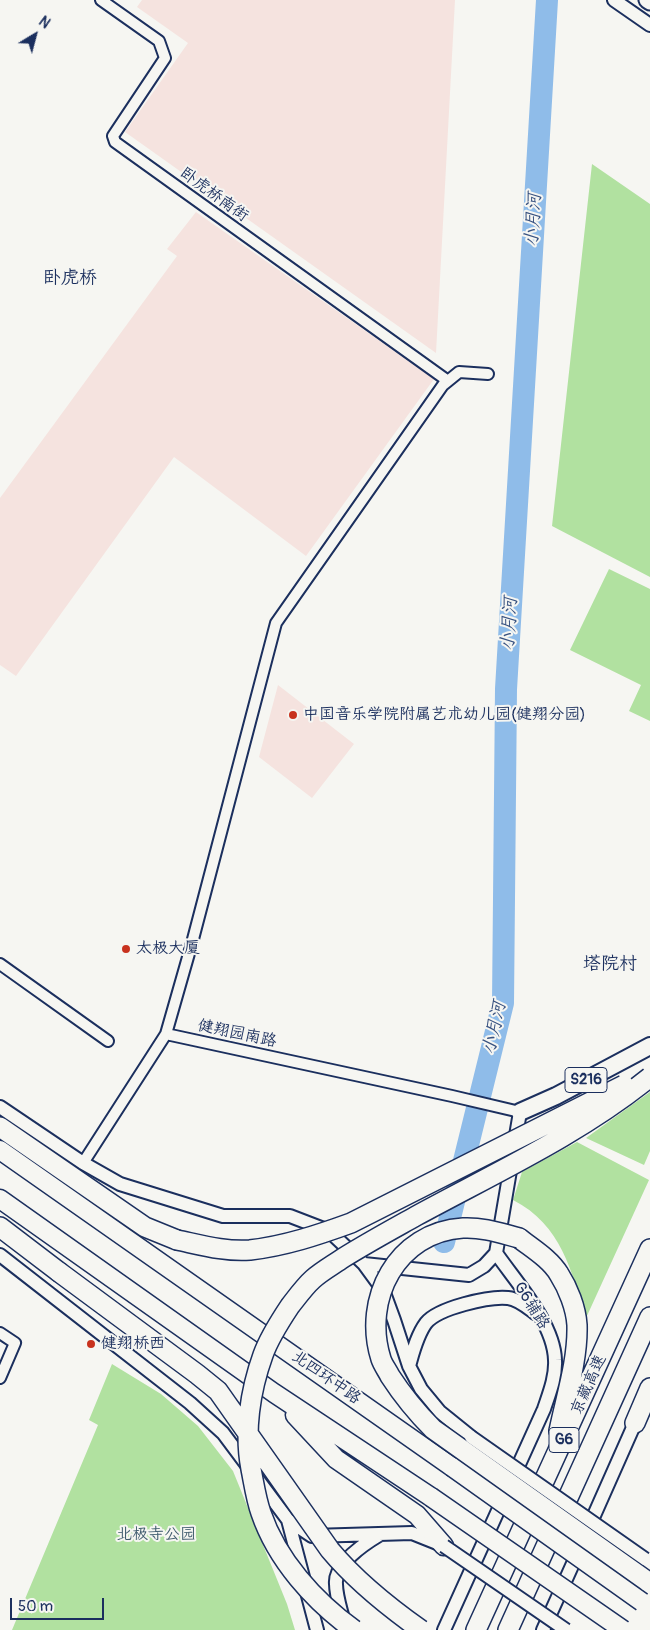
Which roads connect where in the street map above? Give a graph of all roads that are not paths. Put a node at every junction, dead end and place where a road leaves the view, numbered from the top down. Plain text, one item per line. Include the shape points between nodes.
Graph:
1 (101, 0) edge
2 (614, 0) edge
3 (647, 0) edge
4 (650, 2) edge
5 (650, 25) edge
6 (488, 374) dead end
7 (448, 381) junction
8 (0, 964) edge
9 (166, 1034) junction
10 (108, 1041) dead end
11 (650, 1046) edge
12 (650, 1072) edge
13 (650, 1077) edge
14 (0, 1107) edge
15 (520, 1112) junction
16 (0, 1127) edge
17 (0, 1150) edge
18 (83, 1164) junction
19 (0, 1199) edge
20 (0, 1227) edge
21 (650, 1248) edge
22 (496, 1253) junction
23 (0, 1255) edge
24 (364, 1264) junction
25 (542, 1317) junction
26 (650, 1317) edge
27 (0, 1333) edge
28 (409, 1366) junction
29 (0, 1378) edge
30 (650, 1388) edge
31 (274, 1393) junction
32 (650, 1411) edge
33 (635, 1423) junction
34 (550, 1472) junction
35 (288, 1520) junction
36 (379, 1535) junction
37 (444, 1546) junction
38 (648, 1561) edge
39 (648, 1582) edge
40 (646, 1605) edge
41 (317, 1630) edge
42 (346, 1630) edge
43 (354, 1630) edge
44 (421, 1630) edge
45 (444, 1630) edge
46 (476, 1630) edge
47 (508, 1630) edge
48 (543, 1630) edge
49 (566, 1630) edge
50 (623, 1630) edge

1 - 7 street, 卧虎桥南街 via 159,41 165,58 114,136 115,142
2 - 5 street
3 - 4 main road
6 - 7 street via 459,372
7 - 9 street via 276,623
8 - 10 street
9 - 15 street, 健翔园南路
9 - 18 street
11 - 15 main road, S216
12 - 16 highway, bridge via 351,1223 287,1244 248,1250 213,1248 177,1240 145,1227
13 - 43 highway, bridge via 624,1098 570,1132 336,1263 313,1279 278,1324 263,1354 249,1420 249,1458 261,1513 294,1574 337,1618
14 - 18 street
15 - 22 street
17 - 40 highway, 北四环中路, bridge
18 - 24 street via 120,1184 223,1216 290,1216 329,1230
19 - 31 highway
20 - 44 highway, bridge via 218,1391 330,1550 367,1589
21 - 34 highway, 京藏高速 / G6
22 - 24 street via 484,1266 469,1274
22 - 25 street, G6辅路
23 - 35 street via 190,1403 223,1433
24 - 28 street via 383,1290
25 - 28 street via 510,1298 495,1298 439,1312 426,1323
25 - 45 street, G6辅路 via 555,1359 544,1410
26 - 47 highway, 京藏高速 / G6
27 - 29 street via 15,1343
28 - 38 street, bridge via 421,1389 440,1412
30 - 33 highway
31 - 37 highway via 336,1459 416,1515
31 - 50 highway, bridge via 431,1496
32 - 33 main road
33 - 48 street
34 - 39 highway, bridge via 575,1349 577,1323 570,1297 558,1273 541,1254 519,1238 489,1229 462,1228 432,1235 406,1252 387,1276 376,1306 375,1335 381,1361 414,1410 433,1429
34 - 46 highway, 京藏高速 / G6
35 - 36 street via 312,1536
35 - 41 street
36 - 37 street via 412,1534
36 - 42 street via 356,1550 342,1565 335,1582
37 - 49 street, bridge

